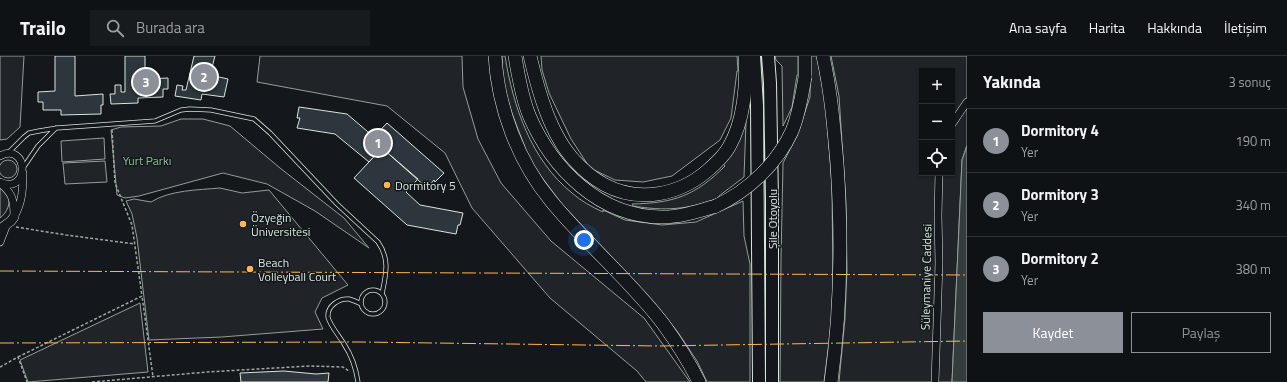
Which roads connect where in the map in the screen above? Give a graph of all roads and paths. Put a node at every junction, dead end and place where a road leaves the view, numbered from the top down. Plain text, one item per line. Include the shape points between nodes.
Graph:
1 (495, 56) edge
2 (515, 56) edge
3 (530, 56) edge
4 (745, 56) edge
5 (754, 56) edge
6 (768, 56) edge
7 (804, 56) edge
8 (823, 56) edge
9 (967, 102) edge
10 (955, 120) edge
11 (112, 124) junction
12 (57, 128) junction
13 (3, 154) edge
14 (23, 170) junction
15 (939, 176) edge
16 (0, 182) edge
17 (14, 217) junction
18 (3, 227) edge
19 (0, 242) edge
20 (135, 244) junction
21 (382, 294) junction
22 (142, 296) junction
23 (361, 304) junction
24 (18, 357) junction
25 (0, 367) edge
26 (357, 373) junction
27 (153, 377) junction
28 (27, 382) edge
29 (92, 382) edge
30 (358, 382) edge
31 (699, 382) edge
32 (758, 382) edge
33 (772, 382) edge
34 (831, 382) edge
35 (935, 382) edge

1 - 31 highway via 499,91 507,121 531,172 551,201 664,325
2 - 7 highway, bridge via 529,115 542,140 571,178 592,196 605,203 632,212 662,217 698,212 730,200 774,160 792,131 801,103 805,77
3 - 4 highway via 542,104 557,135 574,160 605,185 643,195 676,190 696,180 729,148 740,120 745,84
5 - 32 highway, Şile Otoyolu via 757,105
6 - 33 highway, Şile Otoyolu via 772,208
8 - 34 highway via 833,118 840,223 840,285
9 - 10 street
11 - 12 lane
11 - 20 path via 115,183 132,226
11 - 21 lane via 155,121 181,110 195,109 254,119 378,242 386,256
12 - 13 lane via 29,133
12 - 14 lane via 38,146
13 - 14 street via 16,156
14 - 16 street via 15,183
14 - 17 street via 20,207
15 - 35 street, Süleymaniye Caddesi
16 - 17 street via 10,191
17 - 18 street
18 - 19 street
18 - 20 path
20 - 22 path
21 - 23 lane via 375,290 367,291 362,296
21 - 23 lane via 385,304 378,313 367,313
22 - 24 path
22 - 27 path
23 - 26 lane via 343,299 329,310 328,318 352,358
24 - 25 path
24 - 28 path
26 - 27 path via 343,367 310,366
26 - 30 lane
27 - 29 path

